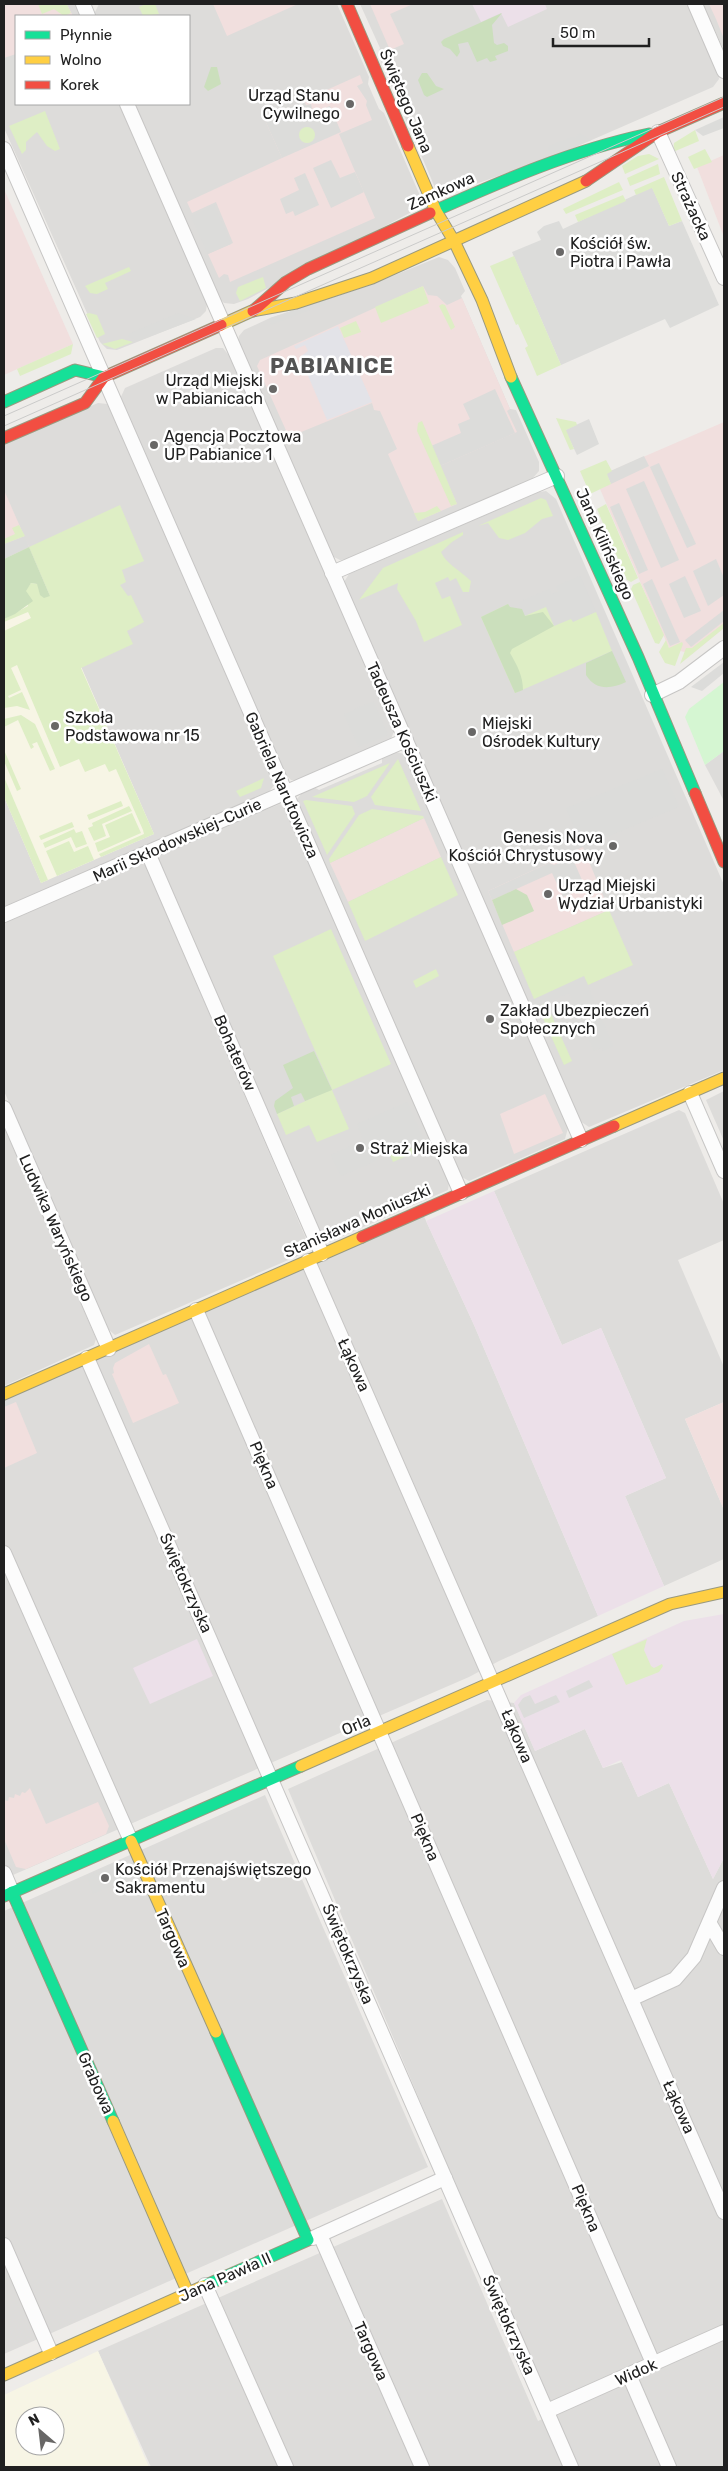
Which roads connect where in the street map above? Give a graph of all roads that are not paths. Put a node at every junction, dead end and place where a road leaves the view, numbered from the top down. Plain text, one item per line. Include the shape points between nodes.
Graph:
1 (346, 4) edge
2 (695, 4) edge
3 (724, 71) edge
4 (724, 103) edge
5 (127, 105) edge
6 (658, 132) junction
7 (4, 149) edge
8 (436, 211) junction
9 (454, 241) junction
10 (724, 278) edge
11 (252, 311) junction
12 (224, 324) junction
13 (104, 377) junction
14 (4, 402) edge
15 (4, 438) edge
16 (557, 476) junction
17 (332, 573) junction
18 (724, 648) edge
19 (652, 695) junction
20 (406, 740) junction
21 (285, 792) junction
22 (148, 853) junction
23 (724, 862) edge
24 (4, 915) edge
25 (724, 1078) edge
26 (690, 1093) junction
27 (4, 1108) edge
28 (581, 1140) junction
29 (724, 1171) edge
30 (461, 1193) junction
31 (322, 1254) junction
32 (308, 1260) junction
33 (196, 1310) junction
34 (109, 1349) junction
35 (87, 1358) junction
36 (4, 1394) edge
37 (4, 1552) edge
38 (724, 1592) edge
39 (493, 1682) junction
40 (380, 1733) junction
41 (272, 1778) junction
42 (131, 1841) junction
43 (4, 1873) edge
44 (724, 1888) edge
45 (8, 1894) edge
46 (710, 1924) junction
47 (724, 1948) edge
48 (631, 1998) junction
49 (445, 2178) junction
50 (724, 2212) edge
51 (314, 2237) junction
52 (4, 2245) edge
53 (205, 2286) junction
54 (188, 2293) junction
55 (724, 2332) edge
56 (51, 2353) junction
57 (653, 2363) junction
58 (4, 2375) edge
59 (629, 2375) junction
60 (547, 2411) junction
61 (286, 2467) edge
62 (422, 2467) edge
63 (571, 2467) edge
64 (669, 2467) edge

1 - 8 street, Świętego Jana
2 - 3 street
4 - 6 street, Zamkowa
5 - 12 street, Tadeusza Kościuszki
6 - 8 street, Zamkowa via 627,138 531,170
6 - 9 street, Zamkowa via 579,185
6 - 10 street, Strażacka
7 - 13 street, Gabriela Narutowicza
8 - 9 street, Świętego Jana
8 - 11 street, Zamkowa via 308,269
9 - 11 street, Zamkowa via 360,282 296,303
9 - 16 street, Jana Kilińskiego
11 - 12 street, Zamkowa
12 - 13 street, Zamkowa
12 - 17 street, Tadeusza Kościuszki
13 - 14 street via 75,370
13 - 15 street via 86,403
13 - 21 street, Gabriela Narutowicza
16 - 17 street
16 - 19 street, Jana Kilińskiego
17 - 20 street, Tadeusza Kościuszki
18 - 19 street via 680,682
19 - 23 street, Jana Kilińskiego
20 - 21 street, Marii Skłodowskiej-Curie
20 - 28 street, Tadeusza Kościuszki
21 - 22 street, Marii Skłodowskiej-Curie
21 - 30 street, Gabriela Narutowicza
22 - 24 street, Marii Skłodowskiej-Curie
22 - 31 street, Bohaterów
25 - 26 street, Stanisława Moniuszki
26 - 28 street, Stanisława Moniuszki
26 - 29 street
27 - 34 street, Ludwika Waryńskiego
28 - 30 street, Stanisława Moniuszki
30 - 31 street, Stanisława Moniuszki
31 - 32 street, Stanisława Moniuszki
32 - 33 street, Stanisława Moniuszki
32 - 39 street, Łąkowa
33 - 34 street, Stanisława Moniuszki
33 - 40 street, Piękna
34 - 35 street, Stanisława Moniuszki
35 - 36 street, Stanisława Moniuszki
35 - 41 street, Świętokrzyska
37 - 42 street, Targowa
38 - 39 street, Orla via 670,1604
39 - 40 street, Orla
39 - 48 street, Łąkowa
40 - 41 street, Orla
40 - 57 street, Piękna
41 - 42 street, Orla
41 - 49 street, Świętokrzyska
42 - 45 street, Orla
42 - 51 street, Targowa
43 - 45 street, Grabowa
44 - 46 street
45 - 54 street, Grabowa
46 - 47 street
46 - 48 street via 694,1957 675,1979
48 - 50 street, Łąkowa
49 - 51 street, Jana Pawła II
49 - 60 street, Świętokrzyska
51 - 53 street, Jana Pawła II
51 - 62 street, Targowa
52 - 56 street
53 - 54 street, Jana Pawła II
53 - 61 street
54 - 56 street, Jana Pawła II
55 - 57 street, Widok
56 - 58 street, Jana Pawła II
57 - 59 street, Widok
59 - 60 street, Widok
59 - 64 street
60 - 63 street, Świętokrzyska

